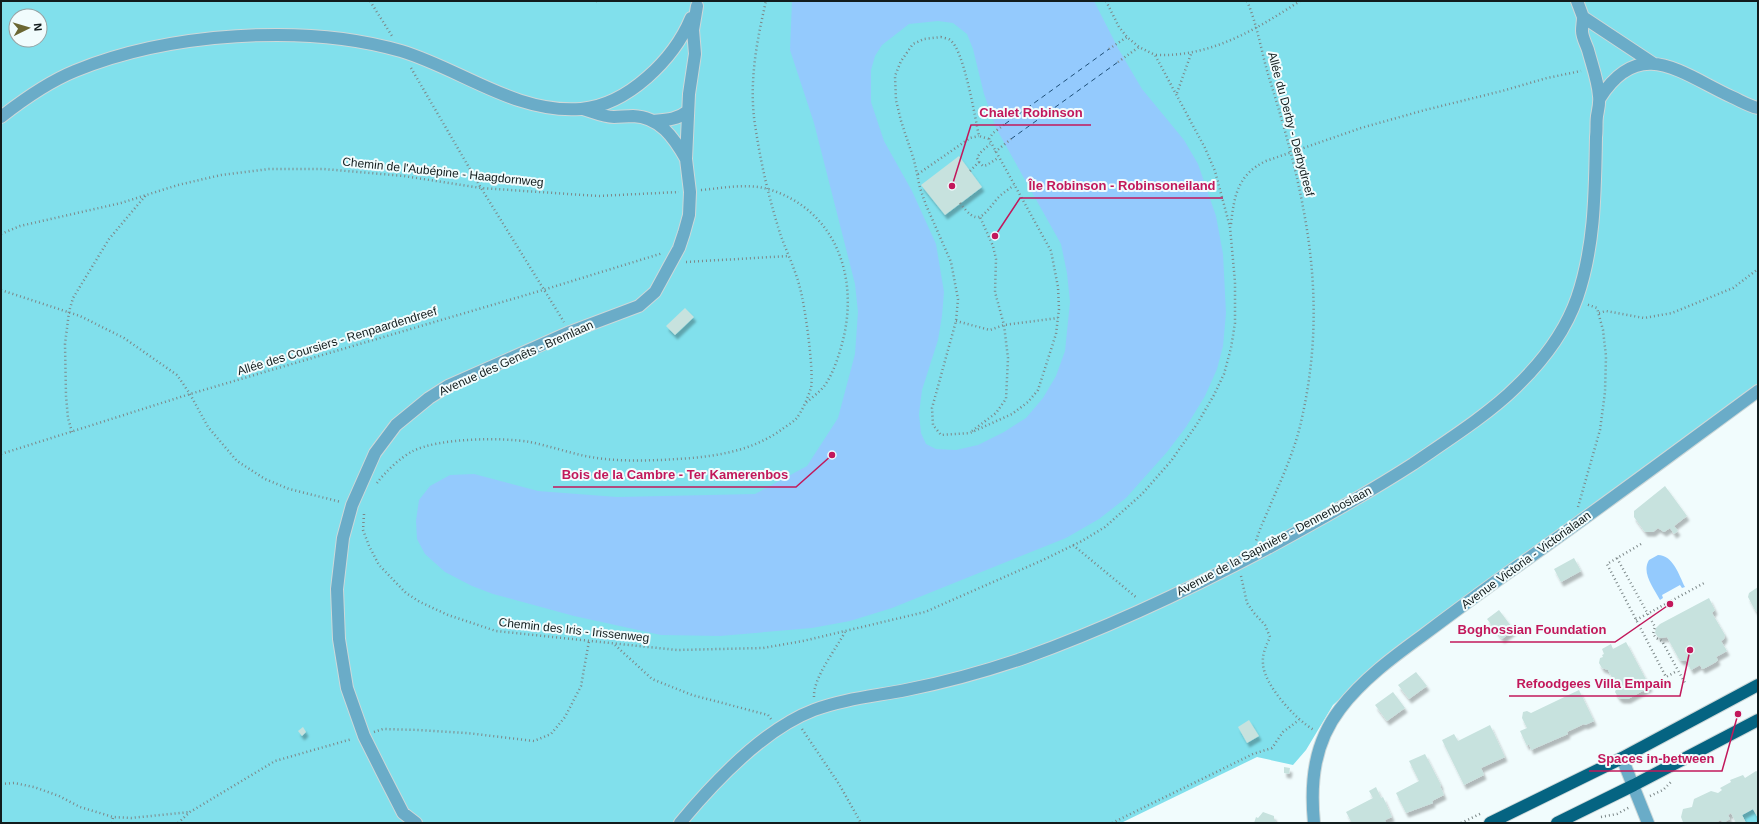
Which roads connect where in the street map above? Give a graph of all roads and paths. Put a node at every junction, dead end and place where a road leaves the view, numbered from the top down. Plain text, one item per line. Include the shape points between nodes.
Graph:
1 (370, 1) edge
2 (596, 1) edge
3 (600, 1) edge
4 (766, 1) edge
5 (1106, 1) edge
6 (1247, 1) edge
7 (1300, 1) edge
8 (1577, 1) edge
9 (697, 4) edge
10 (1583, 17) junction
11 (1256, 29) junction
12 (1127, 37) junction
13 (1139, 47) junction
14 (1109, 49) dead end
15 (401, 51) junction
16 (1191, 54) junction
17 (1155, 55) junction
18 (1118, 62) dead end
19 (1654, 64) junction
20 (1593, 68) junction
21 (1177, 93) junction
22 (1600, 98) junction
23 (582, 108) junction
24 (1758, 108) edge
25 (688, 111) junction
26 (1, 117) edge
27 (652, 121) junction
28 (1005, 124) dead end
29 (979, 136) junction
30 (1011, 139) dead end
31 (989, 140) junction
32 (990, 144) junction
33 (995, 152) junction
34 (1292, 153) junction
35 (998, 158) junction
36 (686, 159) junction
37 (979, 162) junction
38 (970, 171) dead end
39 (918, 174) junction
40 (1014, 185) junction
41 (481, 188) junction
42 (768, 189) junction
43 (690, 192) junction
44 (147, 194) junction
45 (960, 203) dead end
46 (980, 217) junction
47 (1230, 227) junction
48 (1, 234) edge
49 (679, 248) junction
50 (789, 256) junction
51 (672, 261) junction
52 (1758, 269) edge
53 (1, 290) edge
54 (543, 290) junction
55 (69, 312) junction
56 (1058, 318) junction
57 (956, 321) junction
58 (1004, 325) junction
59 (570, 332) junction
60 (1758, 391) edge
61 (190, 394) junction
62 (804, 406) junction
63 (72, 432) junction
64 (970, 433) junction
65 (1, 454) edge
66 (373, 487) dead end
67 (352, 505) junction
68 (1573, 527) junction
69 (1642, 544) dead end
70 (1073, 545) junction
71 (1254, 555) junction
72 (1617, 558) junction
73 (1235, 565) junction
74 (1706, 582) dead end
75 (1148, 607) junction
76 (1648, 614) junction
77 (1636, 620) junction
78 (846, 632) junction
79 (589, 642) junction
80 (615, 645) junction
81 (1677, 671) junction
82 (1685, 684) dead end
83 (1758, 685) edge
84 (814, 709) junction
85 (795, 719) junction
86 (1299, 720) junction
87 (1758, 720) edge
88 (779, 728) junction
89 (364, 736) junction
90 (1325, 736) junction
91 (1622, 758) junction
92 (1678, 777) dead end
93 (1, 784) edge
94 (1634, 785) junction
95 (1640, 802) junction
96 (190, 812) junction
97 (113, 817) junction
98 (1597, 817) dead end
99 (112, 823) edge
100 (178, 823) edge
101 (416, 823) edge
102 (680, 823) edge
103 (861, 823) edge
104 (1112, 823) edge
105 (1314, 823) edge
106 (1490, 823) edge
107 (1557, 823) edge
108 (1648, 823) edge

1 - 15 path
2 - 3 path
4 - 42 path via 752,77 755,130
5 - 12 path
6 - 11 path, Allée du Derby - Derbydreef
7 - 11 path
8 - 10 street, Avenue de la Sapinière - Dennenboslaan
9 - 23 street via 687,28 657,70 605,103
9 - 25 street, Avenue des Genêts - Bremlaan via 693,30 695,54
10 - 19 street
10 - 20 street, Avenue de la Sapinière - Dennenboslaan via 1582,32
11 - 16 path via 1228,42
11 - 34 path, Allée du Derby - Derbydreef
12 - 13 path
12 - 14 path
13 - 17 path
13 - 18 path
15 - 23 street via 508,97 533,104
15 - 26 street via 339,39 280,35 238,36 173,44 123,54 74,71 43,87
15 - 41 path
16 - 17 path
16 - 21 path
17 - 21 path
19 - 22 street, Avenue de la Sapinière - Dennenboslaan via 1629,68 1608,86
19 - 24 street via 1665,65
20 - 22 street, Avenue de la Sapinière - Dennenboslaan
20 - 34 path via 1361,128
21 - 47 path via 1215,171
22 - 71 street, Avenue de la Sapinière - Dennenboslaan via 1597,116 1595,205 1587,266 1577,300 1565,326 1543,358 1515,389 1428,454 1335,511
23 - 27 street via 613,117 633,116
25 - 27 street via 681,117
25 - 36 street, Avenue des Genêts - Bremlaan
27 - 36 street via 671,135
28 - 31 path via 993,133
29 - 31 path
29 - 39 path via 970,138
29 - 39 path via 958,51 950,40 941,37 924,39 913,44 901,61 895,76 896,100
30 - 33 path
31 - 32 path
32 - 33 path
32 - 37 path via 979,154
33 - 35 path
34 - 47 path via 1254,167 1246,176 1232,207
34 - 71 path, Allée du Derby - Derbydreef via 1305,211 1313,273 1313,342 1310,376 1300,423 1281,481 1257,539
35 - 37 path via 985,166
35 - 40 path
36 - 43 street, Avenue des Genêts - Bremlaan
37 - 38 path
39 - 57 path via 926,205 951,262 958,299
40 - 46 path
40 - 56 path via 1051,251 1058,287
41 - 43 path, Chemin de l'Aubépine - Haagdornweg via 598,196
41 - 44 path, Chemin de l'Aubépine - Haagdornweg via 404,176 324,169 269,169 221,175
41 - 54 path
42 - 43 path, Chemin de l'Aubépine - Haagdornweg via 748,185
42 - 50 path
42 - 62 path, Chemin de l'Aubépine - Haagdornweg via 792,198 816,216 839,250 845,275 848,297 847,322 838,356 825,385
43 - 49 street, Avenue des Genêts - Bremlaan via 688,215
44 - 48 path, Chemin de l'Aubépine - Haagdornweg via 121,203 20,226
44 - 55 path via 109,239 73,298
45 - 46 path via 969,215
46 - 58 path via 995,251 995,292
47 - 70 path, Chemin des Iris - Irissenweg via 1235,282 1235,323 1224,374 1214,395 1171,462 1142,494 1105,527
49 - 51 street, Avenue des Genêts - Bremlaan
49 - 54 path, Allée des Coursiers - Renpaardendreef
50 - 51 path
50 - 62 path via 800,288 811,366 811,387
51 - 59 street, Avenue des Genêts - Bremlaan via 654,292 639,306
52 - 68 path via 1733,288 1672,313 1644,318 1606,311 1599,313 1606,356 1606,392 1600,430
53 - 55 path
54 - 59 path
54 - 61 path, Allée des Coursiers - Renpaardendreef
55 - 61 path via 124,338 157,360 177,374
55 - 63 path via 64,344 68,418
56 - 58 path
56 - 64 path via 1056,334 1038,390 1028,402 1012,414
57 - 58 path via 990,330
57 - 64 path via 932,408 933,425 941,435
58 - 64 path via 1008,358 1006,399 996,412
59 - 67 street, Avenue des Genêts - Bremlaan via 448,386 396,424 375,453
60 - 68 street, Avenue Victoria - Victorialaan
61 - 63 path, Allée des Coursiers - Renpaardendreef
61 - 67 path via 208,427 237,461 265,479 289,489
62 - 66 path via 796,419 765,441 743,450 687,459 627,461 587,456 528,442 447,441 413,451 385,472
63 - 65 path, Allée des Coursiers - Renpaardendreef
67 - 79 path, Chemin des Iris - Irissenweg via 364,509 363,530 368,546 379,565 406,593 420,602 448,616 496,631
67 - 89 street, Avenue des Genêts - Bremlaan via 343,538 337,589 339,639 347,688
68 - 90 street, Avenue Victoria - Victorialaan via 1480,592 1366,681 1339,709
69 - 72 path
70 - 75 path
70 - 78 path, Chemin des Iris - Irissenweg via 925,612
71 - 73 street, Avenue de la Sapinière - Dennenboslaan
72 - 76 path
72 - 77 path via 1607,564
73 - 75 street, Avenue de la Sapinière - Dennenboslaan
73 - 86 path via 1243,579 1247,602 1265,625 1270,637 1264,650 1263,665 1267,679
74 - 76 path
75 - 84 street, Avenue de la Sapinière - Dennenboslaan via 1026,657 976,674
76 - 77 path
76 - 81 path via 1655,627 1653,634 1662,641
77 - 81 path via 1666,677
78 - 80 path, Chemin des Iris - Irissenweg via 763,648 677,650
78 - 84 path via 814,690
79 - 80 path, Chemin des Iris - Irissenweg
79 - 89 path via 581,686 565,717 551,734 534,741 467,732 419,730 383,729
80 - 88 path via 652,680 692,695 768,715
81 - 82 path
83 - 91 main road
84 - 85 street, Avenue de la Sapinière - Dennenboslaan
85 - 88 street, Avenue de la Sapinière - Dennenboslaan
85 - 103 path via 839,784
86 - 90 path
86 - 104 path via 1283,732 1272,748 1253,754
87 - 94 main road
88 - 102 street, Avenue de la Sapinière - Dennenboslaan via 731,768
89 - 96 path via 275,761
89 - 101 street, Avenue des Genêts - Bremlaan via 403,812
90 - 105 street, Avenue Victoria - Victorialaan via 1317,754 1313,773
91 - 94 street
91 - 106 main road
92 - 95 path via 1663,790
93 - 97 path via 14,783 34,787 80,807
94 - 95 street
94 - 107 main road
95 - 98 path via 1617,814
95 - 108 street
96 - 97 path via 131,818
96 - 100 path
97 - 99 path

